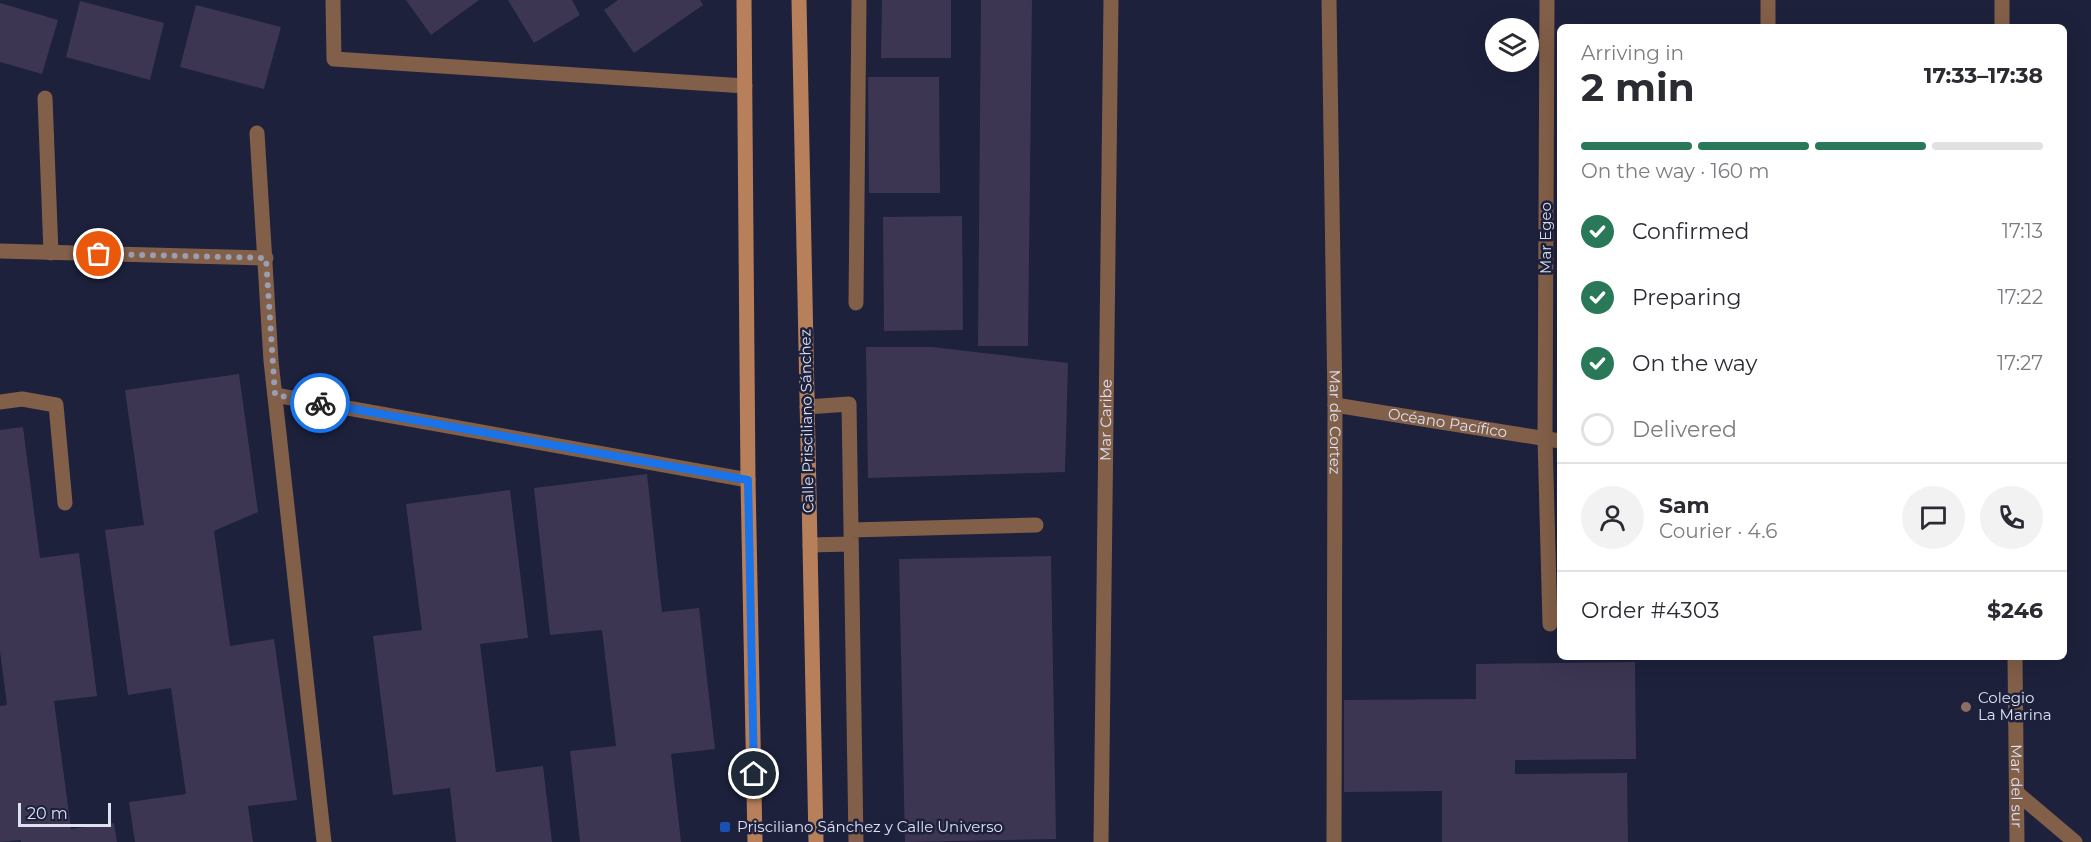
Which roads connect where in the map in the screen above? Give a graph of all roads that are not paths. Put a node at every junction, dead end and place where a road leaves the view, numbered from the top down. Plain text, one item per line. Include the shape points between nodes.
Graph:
1 (333, 0) edge
2 (744, 0) edge
3 (799, 0) edge
4 (859, 0) edge
5 (1111, 0) edge
6 (1329, 0) edge
7 (1547, 0) edge
8 (1768, 0) edge
9 (2002, 0) edge
10 (1768, 24) edge
11 (2002, 24) edge
12 (745, 86) junction
13 (45, 98) dead end
14 (257, 134) dead end
15 (0, 251) edge
16 (51, 253) junction
17 (266, 258) junction
18 (856, 303) dead end
19 (275, 395) junction
20 (0, 402) edge
21 (1335, 405) junction
22 (807, 407) junction
23 (1553, 440) edge
24 (748, 480) junction
25 (65, 503) dead end
26 (1036, 525) dead end
27 (851, 537) junction
28 (810, 545) junction
29 (1550, 624) dead end
30 (2015, 660) edge
31 (2017, 793) junction
32 (324, 842) edge
33 (755, 842) edge
34 (816, 842) edge
35 (856, 842) edge
36 (1101, 842) edge
37 (1334, 842) edge
38 (2017, 842) edge
39 (2074, 842) edge

1 - 12 street via 334,59
2 - 12 main road
3 - 22 main road, Calle Prisciliano Sánchez
4 - 18 street
5 - 36 street, Mar Caribe
6 - 21 street, Mar de Cortez
7 - 23 street, Mar Egeo
8 - 10 street
9 - 11 street
12 - 24 main road
13 - 16 street
14 - 17 street
15 - 16 street
16 - 17 street
17 - 19 street
19 - 24 street
19 - 32 street
20 - 25 street via 22,399 56,405
21 - 23 street, Océano Pacífico
21 - 37 street, Mar de Cortez
22 - 27 street via 849,404
22 - 28 main road, Calle Prisciliano Sánchez
23 - 29 street, Mar Egeo
24 - 33 main road
26 - 27 street
27 - 28 street
27 - 35 street
28 - 34 main road, Calle Prisciliano Sánchez
30 - 31 street, Mar del sur
31 - 38 street, Mar del sur
31 - 39 street

